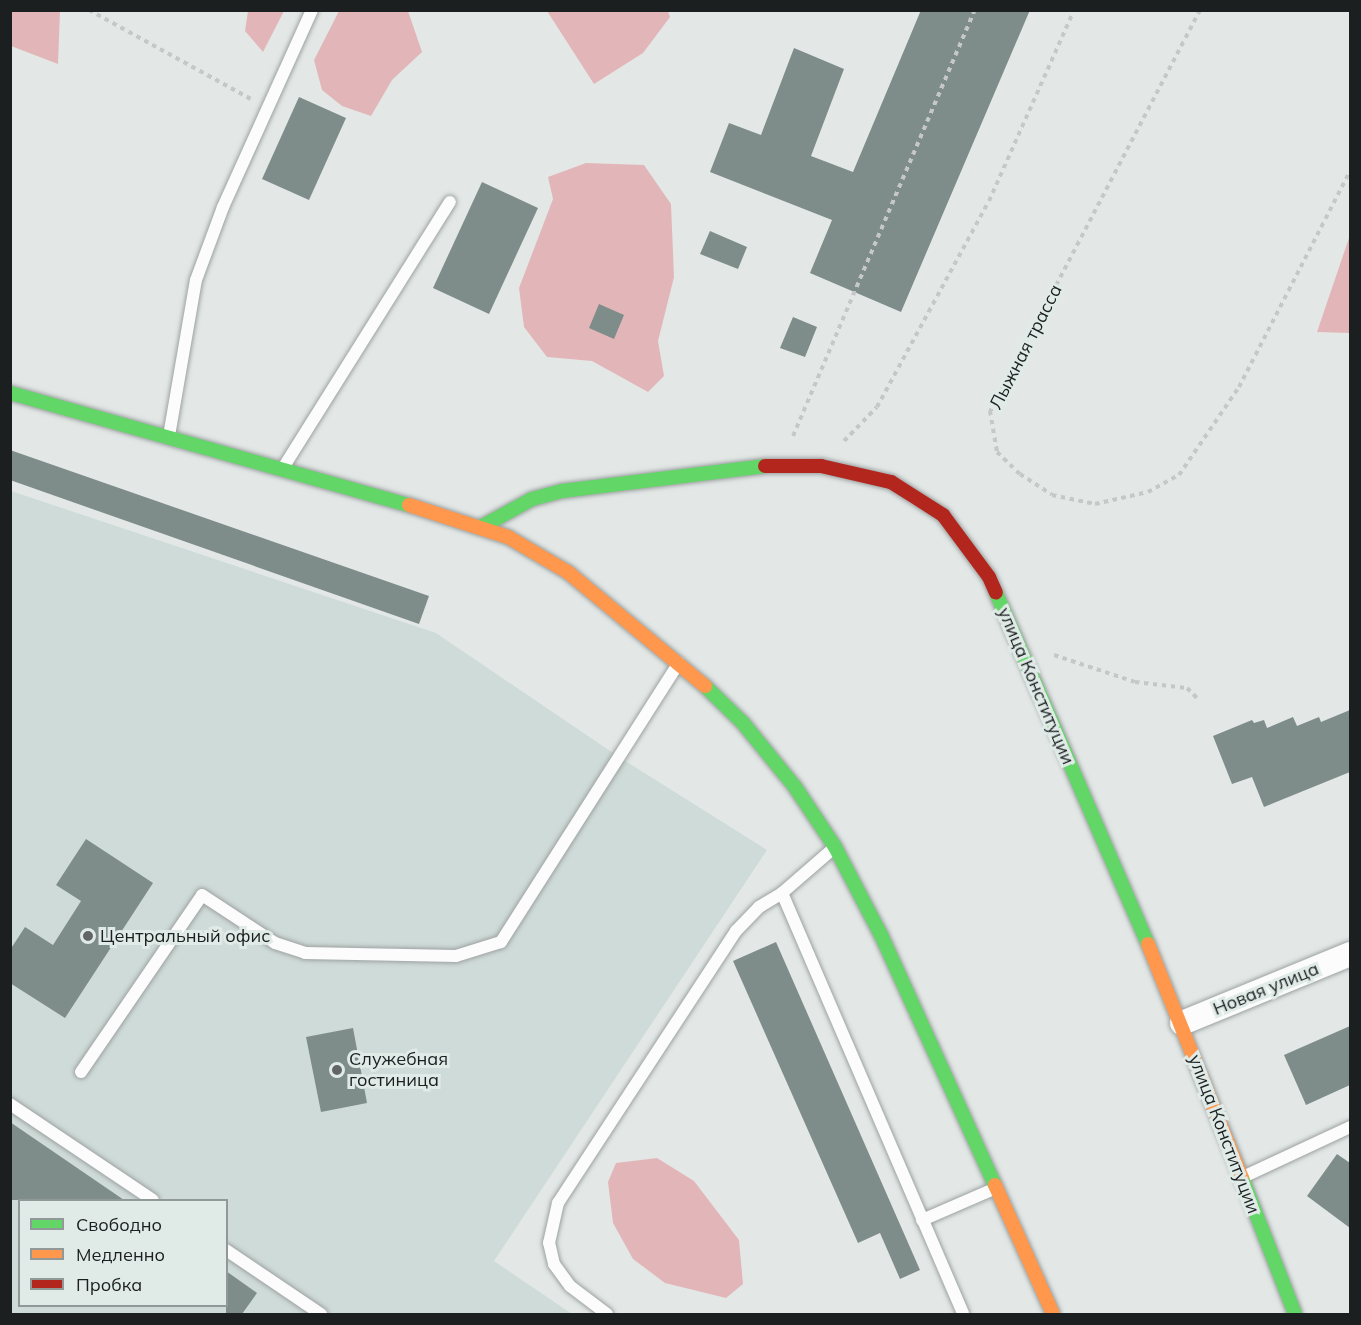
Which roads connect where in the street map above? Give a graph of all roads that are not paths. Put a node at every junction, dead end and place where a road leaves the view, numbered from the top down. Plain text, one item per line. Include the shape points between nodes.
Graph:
1 (312, 10) edge
2 (450, 201) dead end
3 (10, 393) edge
4 (168, 440) junction
5 (281, 472) junction
6 (481, 527) junction
7 (680, 662) junction
8 (835, 847) junction
9 (782, 893) junction
10 (1350, 954) edge
11 (1182, 1023) junction
12 (81, 1072) dead end
13 (10, 1104) edge
14 (1350, 1127) edge
15 (1240, 1178) junction
16 (996, 1188) junction
17 (152, 1199) edge
18 (922, 1220) junction
19 (228, 1251) edge
20 (321, 1314) edge
21 (607, 1314) edge
22 (963, 1314) edge
23 (1053, 1314) edge
24 (1295, 1314) edge

1 - 4 lane via 223,207 196,280
2 - 5 lane
3 - 4 street
4 - 5 street
5 - 6 street
6 - 7 street via 507,537 568,573
6 - 11 street, улица Конституции via 532,499 562,491 781,464 821,466 891,482 943,515 989,577
7 - 8 street via 743,723 795,787
7 - 12 lane via 501,942 456,956 305,953 274,943 202,895
8 - 9 lane
8 - 16 street via 881,935
9 - 18 lane
9 - 21 lane via 759,907 736,931 558,1203 549,1243 554,1264 570,1286
10 - 11 street, Новая улица
11 - 15 street, улица Конституции
13 - 17 lane
14 - 15 lane
15 - 24 street, улица Конституции
16 - 18 lane
16 - 23 street
18 - 22 lane
19 - 20 lane

